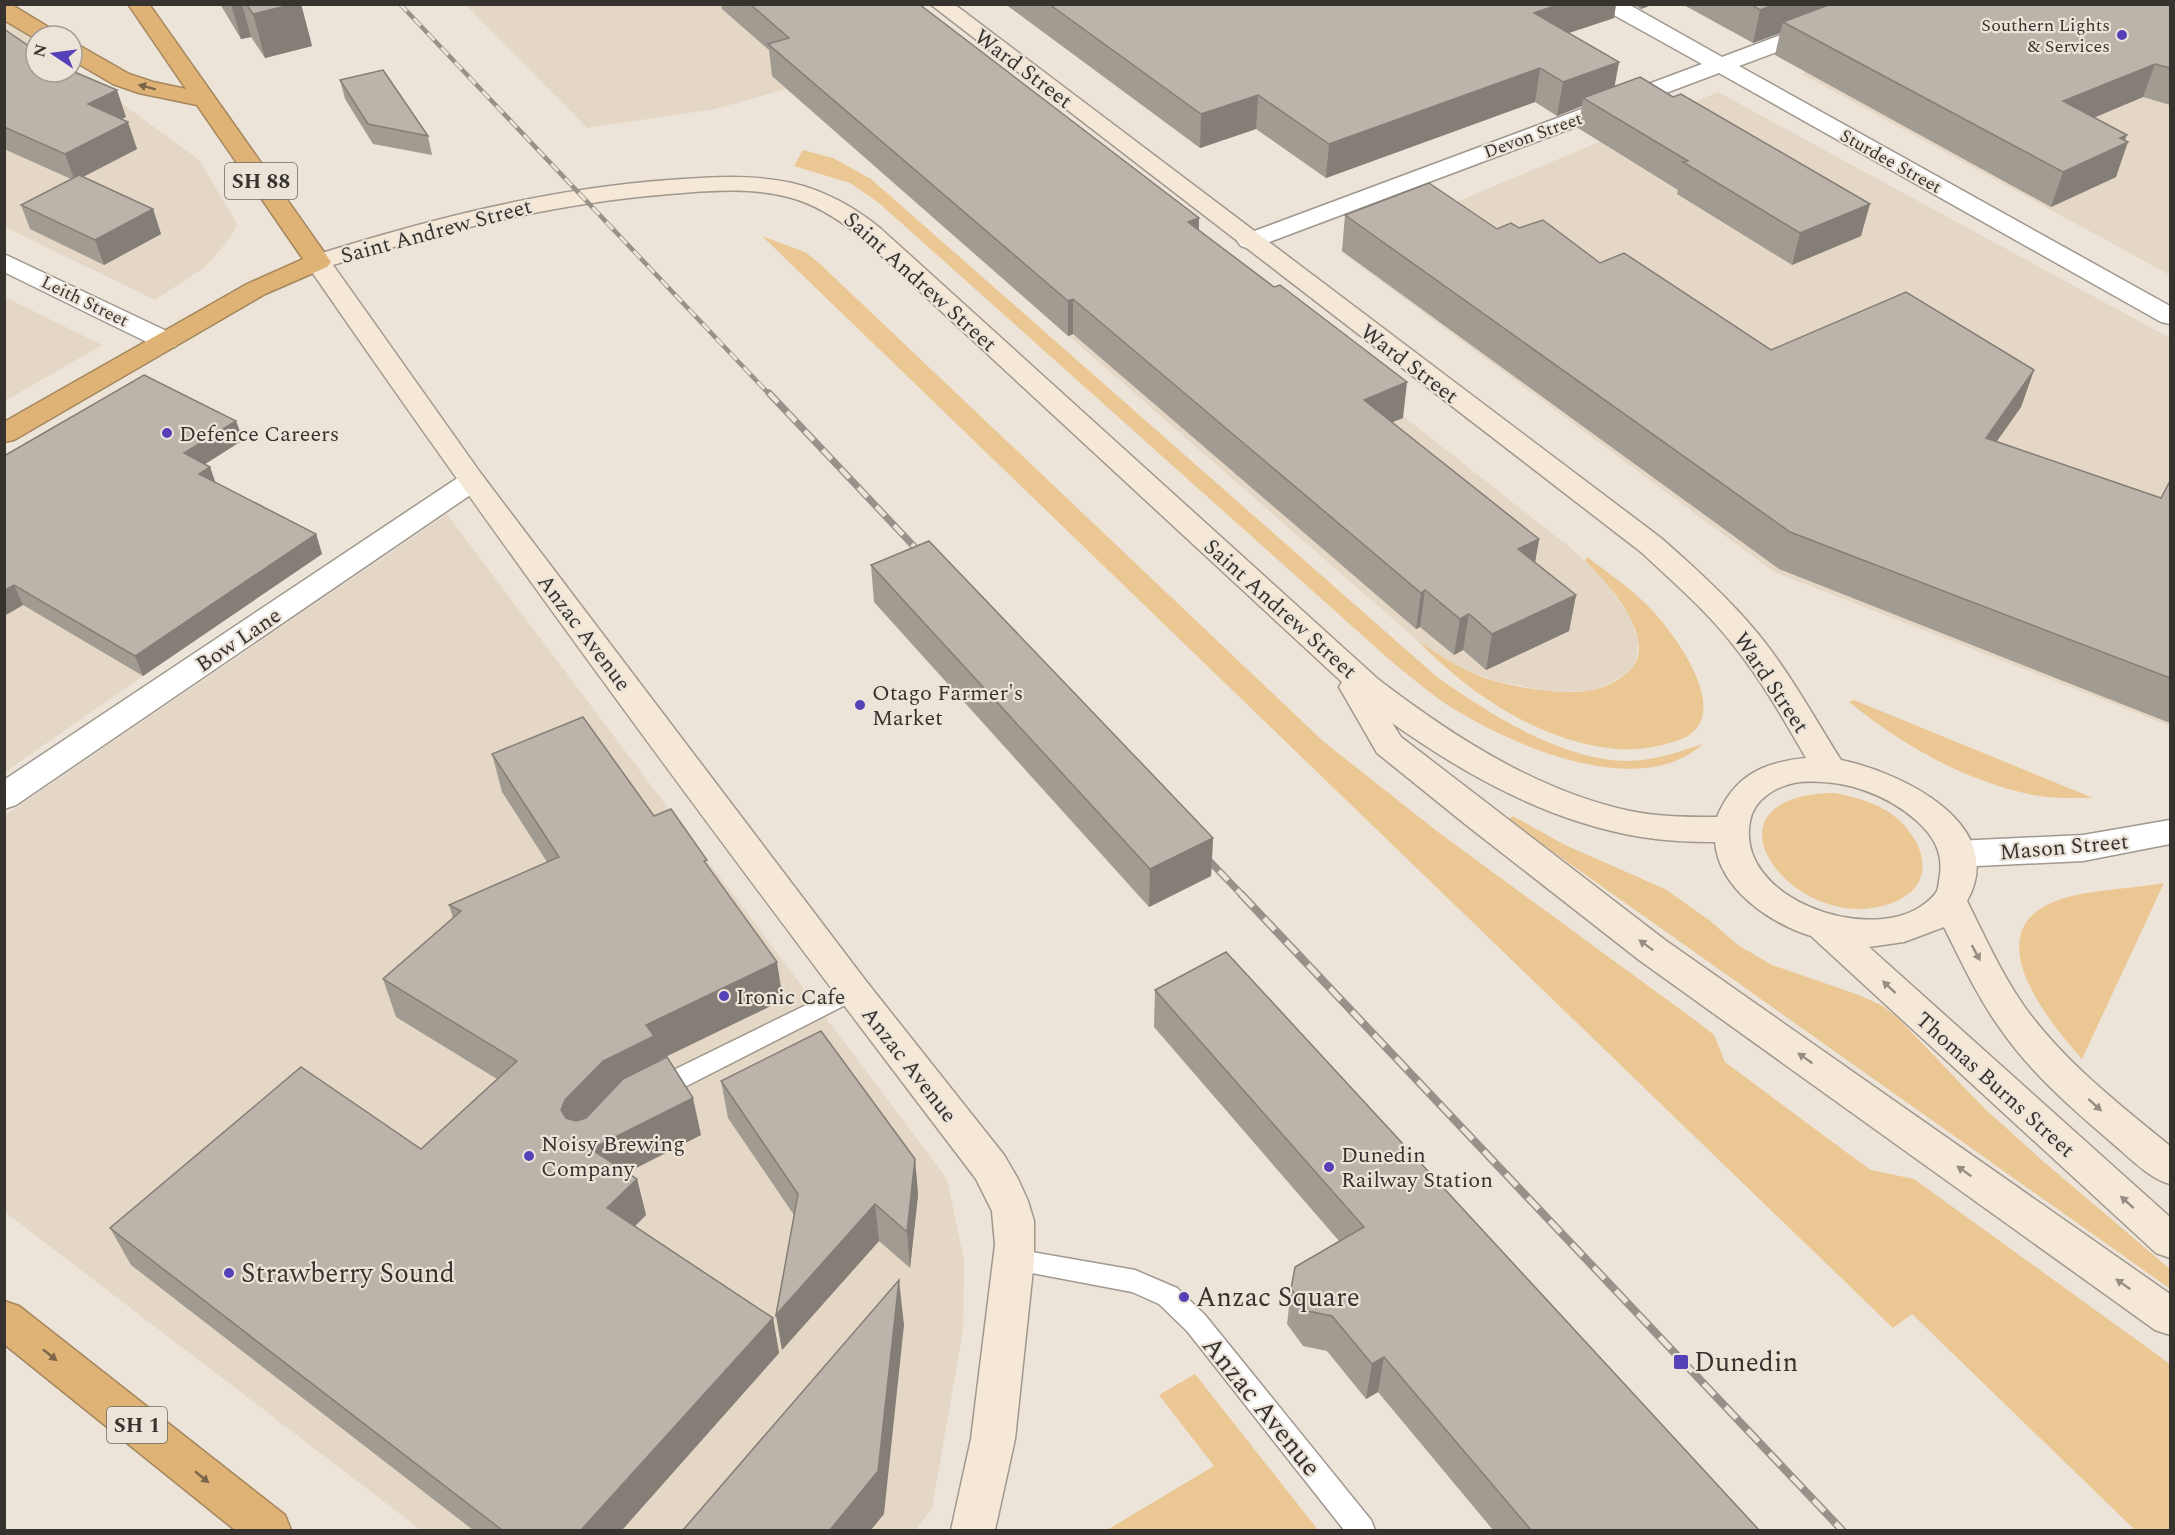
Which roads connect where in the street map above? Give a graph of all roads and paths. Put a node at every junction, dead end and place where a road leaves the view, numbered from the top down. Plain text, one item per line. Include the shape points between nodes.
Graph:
1 (138, 4) edge
2 (940, 4) edge
3 (1611, 4) edge
4 (1884, 4) edge
5 (4, 10) edge
6 (27, 24) edge
7 (84, 58) edge
8 (1719, 66) junction
9 (204, 100) junction
10 (1250, 241) junction
11 (4, 262) edge
12 (318, 262) junction
13 (2170, 316) edge
14 (166, 341) junction
15 (4, 434) edge
16 (472, 481) junction
17 (1341, 663) junction
18 (1830, 770) junction
19 (4, 797) edge
20 (1730, 830) junction
21 (2170, 832) edge
22 (1956, 854) junction
23 (1949, 901) junction
24 (1823, 926) junction
25 (853, 991) junction
26 (632, 1102) edge
27 (2170, 1168) edge
28 (2170, 1241) edge
29 (1014, 1260) junction
30 (2170, 1317) edge
31 (4, 1319) edge
32 (269, 1530) edge
33 (973, 1530) edge
34 (1361, 1530) edge

1 - 9 highway, Anzac Avenue / SH 88
2 - 10 main road, Ward Street
3 - 8 street, Sturdee Street
4 - 8 street, Devon Street
5 - 6 highway
9 -> 7 highway via 121,79
8 - 10 street, Devon Street
8 - 13 street, Sturdee Street
9 - 12 highway, Anzac Avenue / SH 88
10 - 18 main road, Ward Street via 1651,545 1692,582 1732,623
11 - 14 street, Leith Street
12 - 14 highway, Saint Andrew Street via 256,289
12 - 16 main road, Anzac Avenue
12 - 17 main road, Saint Andrew Street via 463,219 603,192 747,184 804,193 830,203 871,233
14 - 15 highway, Saint Andrew Street
16 - 19 street, Bow Lane
16 - 25 main road, Anzac Avenue
17 - 20 main road, Saint Andrew Street via 1420,728 1489,769 1532,789 1630,824
30 -> 17 main road via 1652,950 1477,815 1389,744
18 - 20 main road via 1799,771 1760,783 1742,799
18 - 22 main road via 1872,779 1910,797 1945,829
20 - 24 main road via 1736,858 1755,886 1785,909
21 - 22 street, Mason Street via 2083,848
22 - 23 main road via 1958,879
23 - 24 main road via 1929,920 1898,931 1861,933
23 -> 27 main road via 2022,1031 2064,1077
28 -> 24 main road, Thomas Burns Street
25 - 26 lane
25 - 29 main road, Anzac Avenue via 1007,1193 1017,1233
29 - 33 main road, Anzac Avenue via 993,1439
29 - 34 lane, Anzac Avenue via 1135,1281 1168,1296 1196,1323
31 -> 32 highway, SH 1

